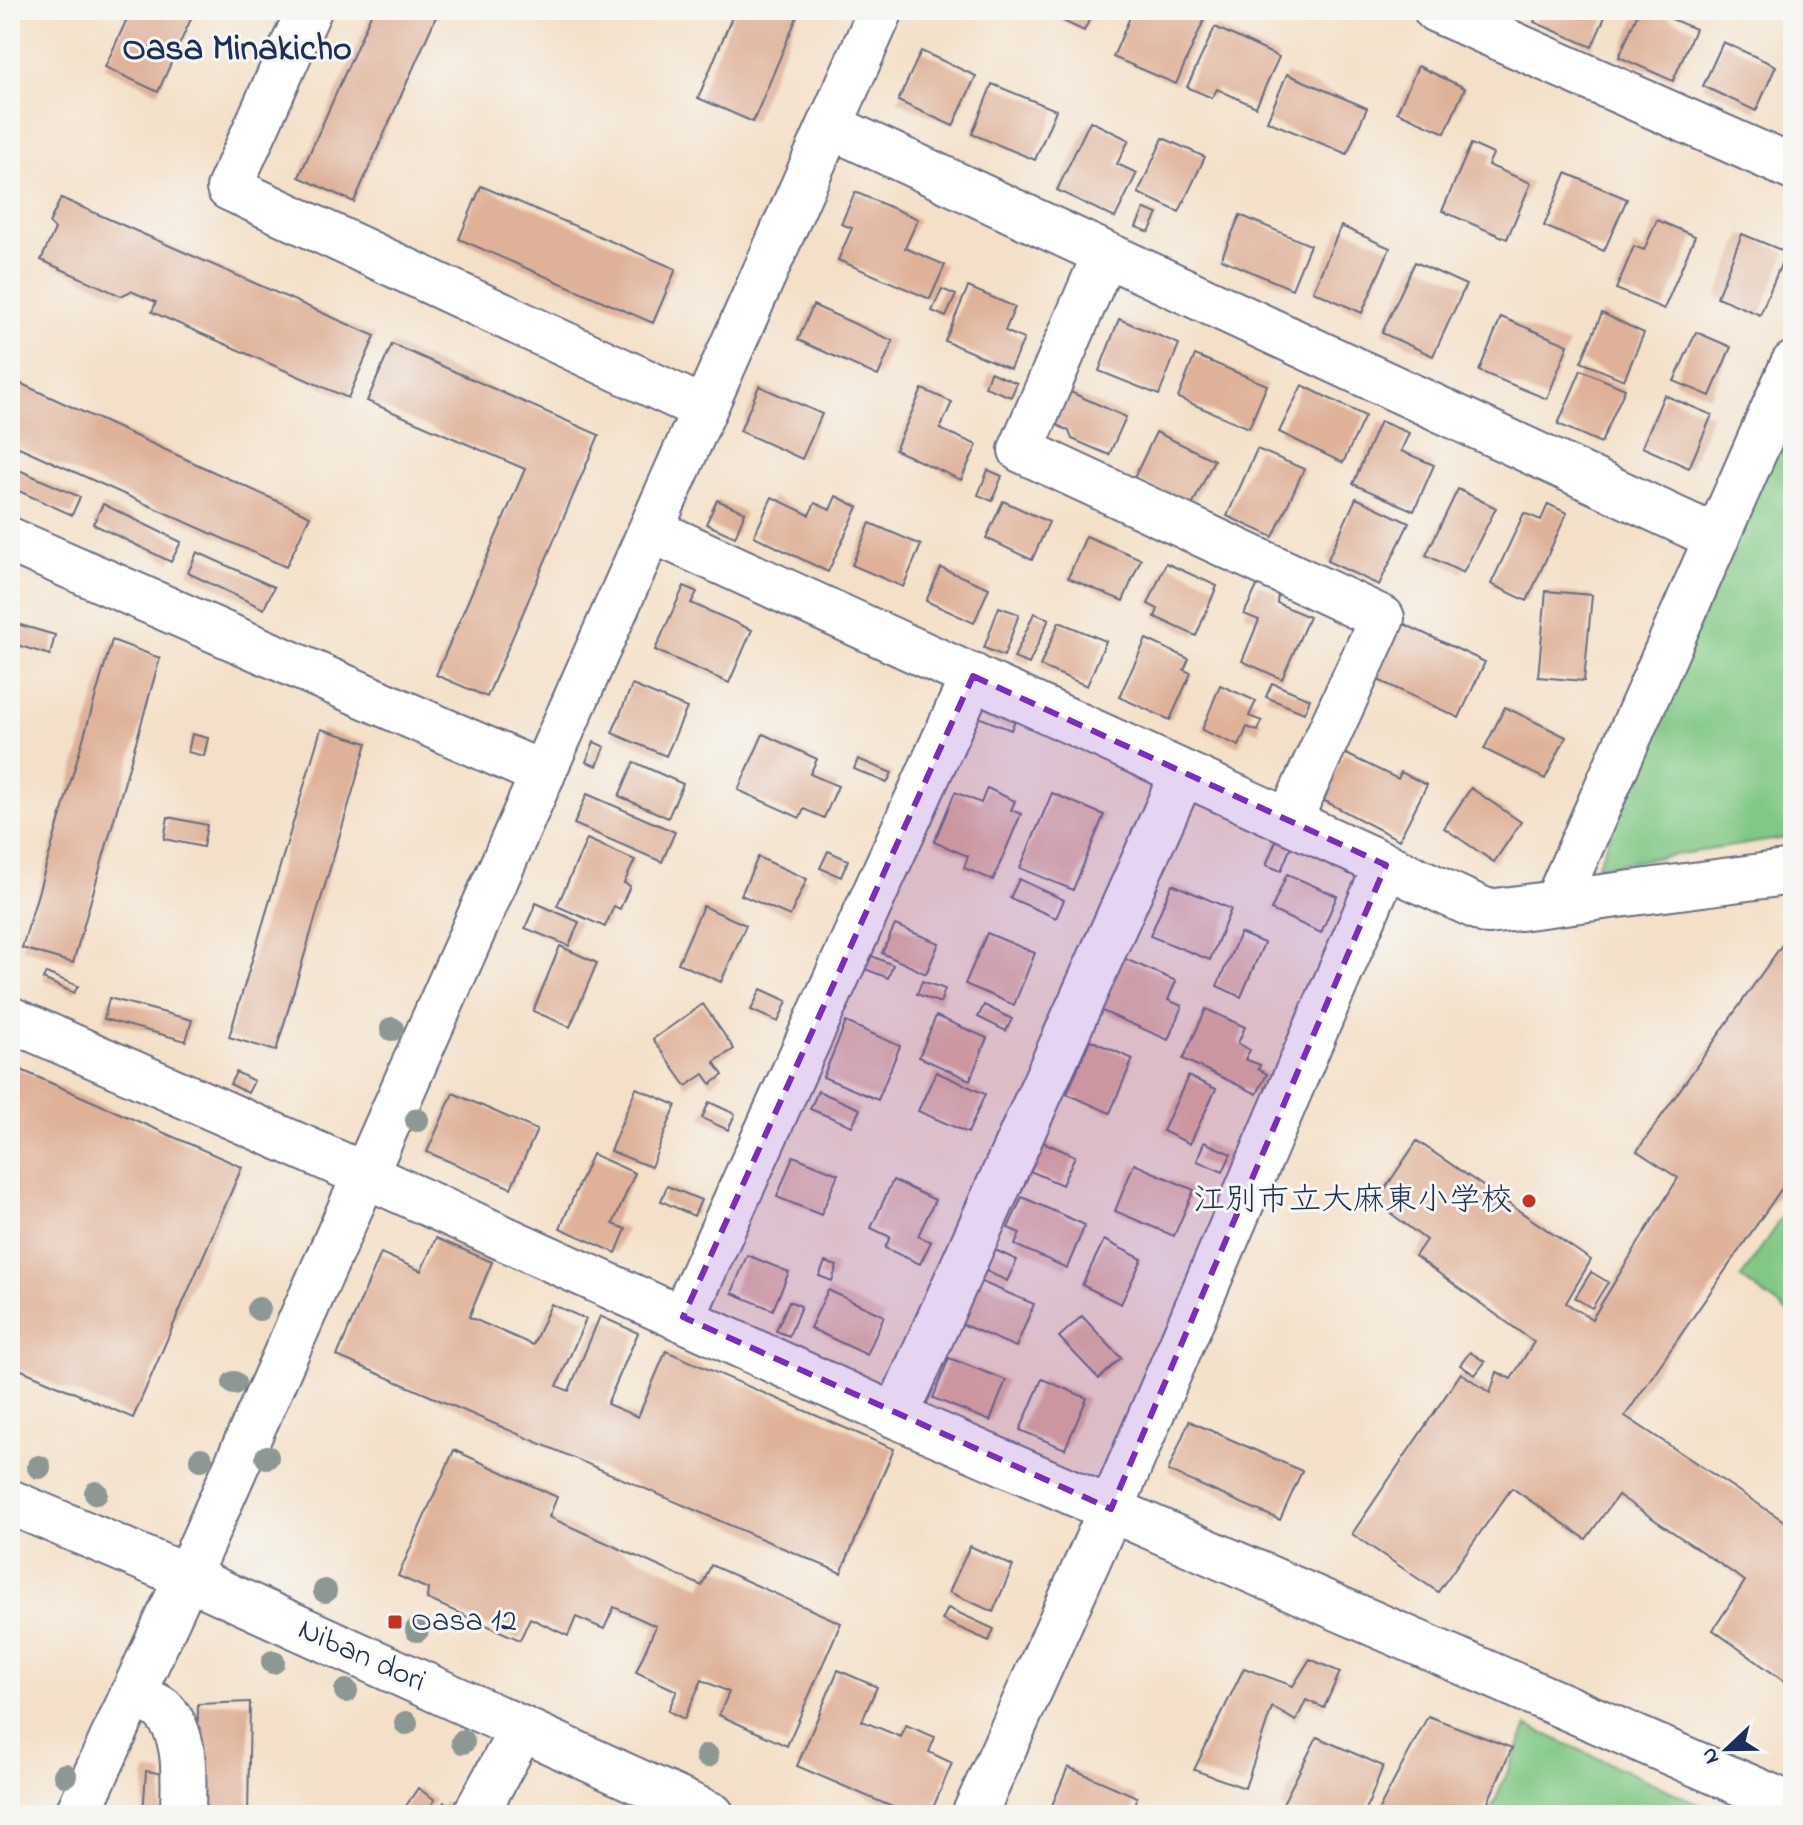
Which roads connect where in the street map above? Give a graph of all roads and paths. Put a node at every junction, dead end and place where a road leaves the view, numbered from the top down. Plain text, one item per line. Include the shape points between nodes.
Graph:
1 (309, 10) edge
2 (881, 10) edge
3 (1436, 10) edge
4 (830, 126) junction
5 (1793, 168) edge
6 (1105, 254) junction
7 (1793, 364) edge
8 (704, 409) junction
9 (651, 530) junction
10 (1717, 538) junction
11 (10, 540) edge
12 (973, 676) junction
13 (1183, 773) junction
14 (543, 774) junction
15 (1289, 821) junction
16 (1386, 865) junction
17 (1793, 872) edge
18 (1556, 903) junction
19 (10, 1019) edge
20 (365, 1175) junction
21 (683, 1317) junction
22 (896, 1416) junction
23 (10, 1502) edge
24 (1111, 1509) junction
25 (187, 1577) junction
26 (132, 1695) junction
27 (522, 1729) junction
28 (1793, 1806) edge
29 (77, 1815) edge
30 (183, 1815) edge
31 (475, 1815) edge
32 (712, 1815) edge
33 (974, 1815) edge

1 - 8 street via 229,188
2 - 4 street
3 - 5 street
4 - 6 street
4 - 8 street
6 - 10 street
6 - 15 street via 1021,450 1382,618
7 - 10 street
8 - 9 street
9 - 12 street
9 - 14 street
10 - 18 street
11 - 14 street
12 - 13 street
12 - 21 street
13 - 15 street
13 - 22 street
14 - 20 street
15 - 16 street
16 - 18 street via 1488,912
16 - 24 street
17 - 18 street
19 - 20 street
20 - 21 street
20 - 25 street
21 - 22 street
22 - 24 street
23 - 25 street, Niban dori
24 - 28 street
24 - 33 street
25 - 26 street
25 - 27 street, Niban dori
26 - 29 street
26 - 30 street via 161,1709 178,1733
27 - 31 street
27 - 32 street, Niban dori

